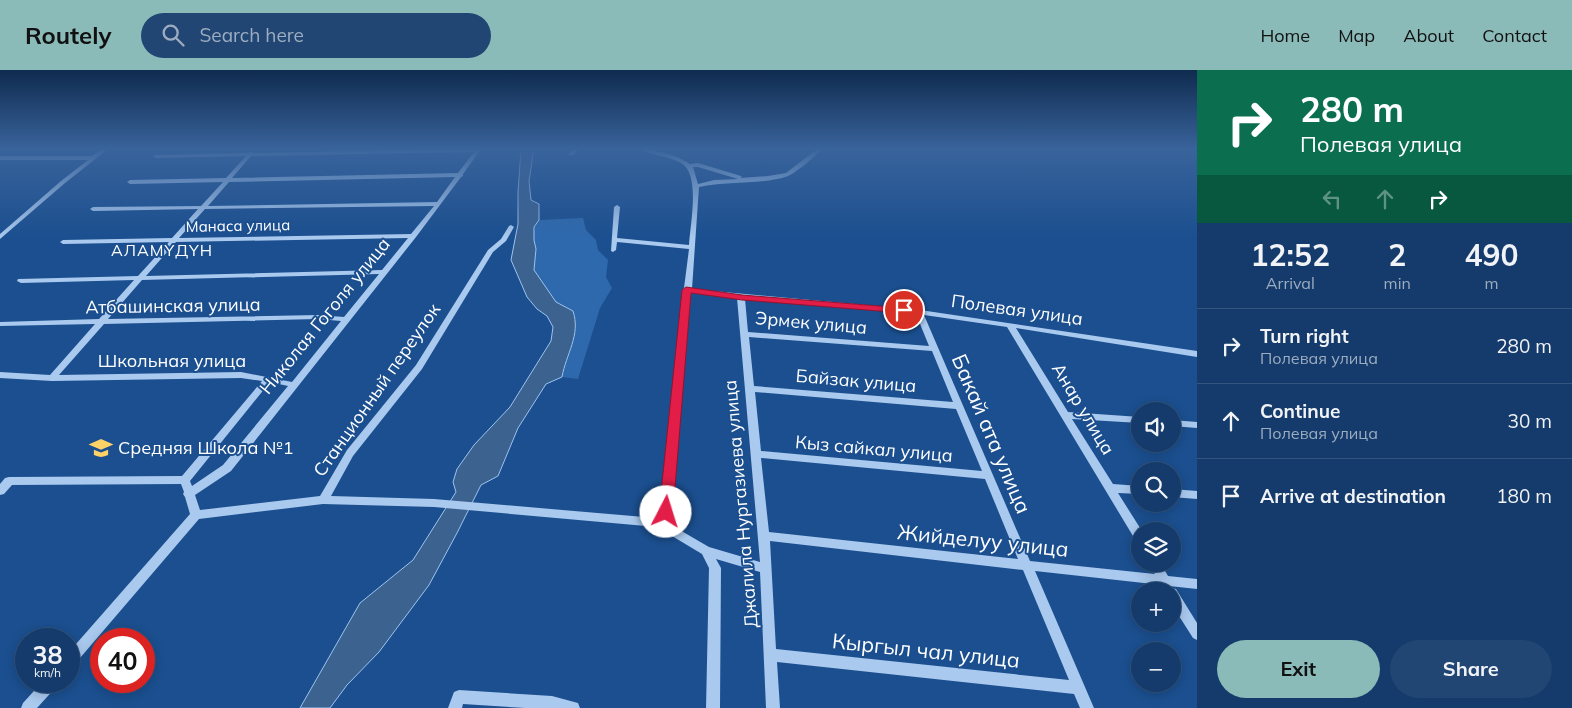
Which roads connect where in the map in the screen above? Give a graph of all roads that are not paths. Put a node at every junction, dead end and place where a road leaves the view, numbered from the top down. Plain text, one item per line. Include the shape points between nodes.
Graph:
1 (67, 179) edge
2 (228, 179) junction
3 (241, 179) edge
4 (458, 179) edge
5 (694, 179) edge
6 (751, 179) joint
7 (755, 179) edge
8 (130, 182) dead end
9 (696, 186) junction
10 (439, 204) junction
11 (203, 207) junction
12 (617, 207) dead end
13 (93, 209) dead end
14 (511, 227) dead end
15 (3, 232) edge
16 (414, 236) junction
17 (0, 237) edge
18 (175, 240) junction
19 (616, 240) junction
20 (63, 242) dead end
21 (692, 247) junction
22 (614, 250) dead end
23 (384, 272) junction
24 (141, 279) junction
25 (21, 281) dead end
26 (686, 290) junction
27 (742, 298) junction
28 (920, 312) junction
29 (346, 319) junction
30 (100, 323) junction
31 (0, 324) edge
32 (1010, 325) junction
33 (745, 334) junction
34 (935, 349) junction
35 (1197, 354) edge
36 (0, 375) edge
37 (52, 378) junction
38 (268, 379) junction
39 (294, 385) junction
40 (750, 389) junction
41 (959, 406) junction
42 (1067, 415) junction
43 (1131, 419) edge
44 (1181, 424) edge
45 (1197, 425) edge
46 (756, 454) junction
47 (989, 476) junction
48 (185, 480) junction
49 (1110, 488) junction
50 (1131, 489) edge
51 (0, 491) edge
52 (188, 494) junction
53 (1181, 494) edge
54 (1197, 495) edge
55 (323, 500) junction
56 (196, 515) junction
57 (660, 523) junction
58 (1131, 523) edge
59 (764, 536) junction
60 (706, 551) junction
61 (1026, 565) junction
62 (766, 569) junction
63 (1160, 572) edge
64 (1165, 580) junction
65 (1197, 584) edge
66 (1181, 607) edge
67 (1197, 634) edge
68 (80, 649) edge
69 (770, 655) junction
70 (1078, 688) junction
71 (41, 693) edge
72 (28, 708) edge
73 (455, 708) edge
74 (573, 708) edge
75 (713, 708) edge
76 (773, 708) edge
77 (1087, 708) edge

1 - 15 street
2 - 3 street
2 - 8 street
2 - 11 street
4 - 10 street, Николая Гоголя улица
5 - 9 street
6 - 7 street
6 - 9 street
9 - 21 street
10 - 11 street
10 - 16 street, Николая Гоголя улица
11 - 13 street
11 - 18 street
12 - 19 street
14 - 55 street, Станционный переулок via 504,240 490,251 419,367 350,453
15 - 17 street
16 - 18 street, Манаса улица
16 - 23 street, Николая Гоголя улица
18 - 20 street, Манаса улица
18 - 24 street
19 - 21 street
19 - 22 street
21 - 26 street
23 - 24 street
23 - 29 street, Николая Гоголя улица
24 - 25 street
24 - 30 street
26 - 27 street, Полевая улица
26 - 57 street via 666,512
27 - 28 street, Полевая улица
27 - 33 street, Джалила Нургазиева улица
28 - 32 street, Полевая улица
28 - 34 street, Бакай ата улица
29 - 30 street, Атбашинская улица
29 - 39 street, Николая Гоголя улица
30 - 31 street, Атбашинская улица
30 - 37 street
32 - 35 street, Полевая улица
32 - 42 street, Анар улица
33 - 34 street, Эрмек улица
33 - 40 street, Джалила Нургазиева улица
34 - 41 street, Бакай ата улица
36 - 37 street, Школьная улица
37 - 38 street, Школьная улица via 241,374
38 - 39 street
38 - 48 street, Школьная улица
39 - 52 street, Николая Гоголя улица via 227,468
40 - 41 street, Байзак улица
40 - 46 street, Джалила Нургазиева улица
41 - 47 street, Бакай ата улица
42 - 43 street
42 - 49 street, Анар улица
44 - 45 street
46 - 47 street, Кыз сайкал улица
46 - 59 street, Джалила Нургазиева улица
47 - 61 street, Бакай ата улица
48 - 51 street via 9,481
48 - 52 street
49 - 50 street
49 - 58 street, Анар улица
52 - 56 street
53 - 54 street
55 - 56 street, Станционный переулок
55 - 57 street, Станционный переулок via 434,503
56 - 68 street
57 - 60 street
59 - 61 street, Жийделуу улица
59 - 62 street, Джалила Нургазиева улица
60 - 62 street
60 - 75 street via 715,568
61 - 64 street, Жийделуу улица
61 - 70 street, Бакай ата улица
62 - 69 street, Джалила Нургазиева улица
63 - 64 street
64 - 65 street, Жийделуу улица
66 - 67 street
69 - 70 street, Кыргыл чал улица
69 - 76 street, Джалила Нургазиева улица
70 - 77 street, Бакай ата улица
71 - 72 street
73 - 74 street via 459,697

